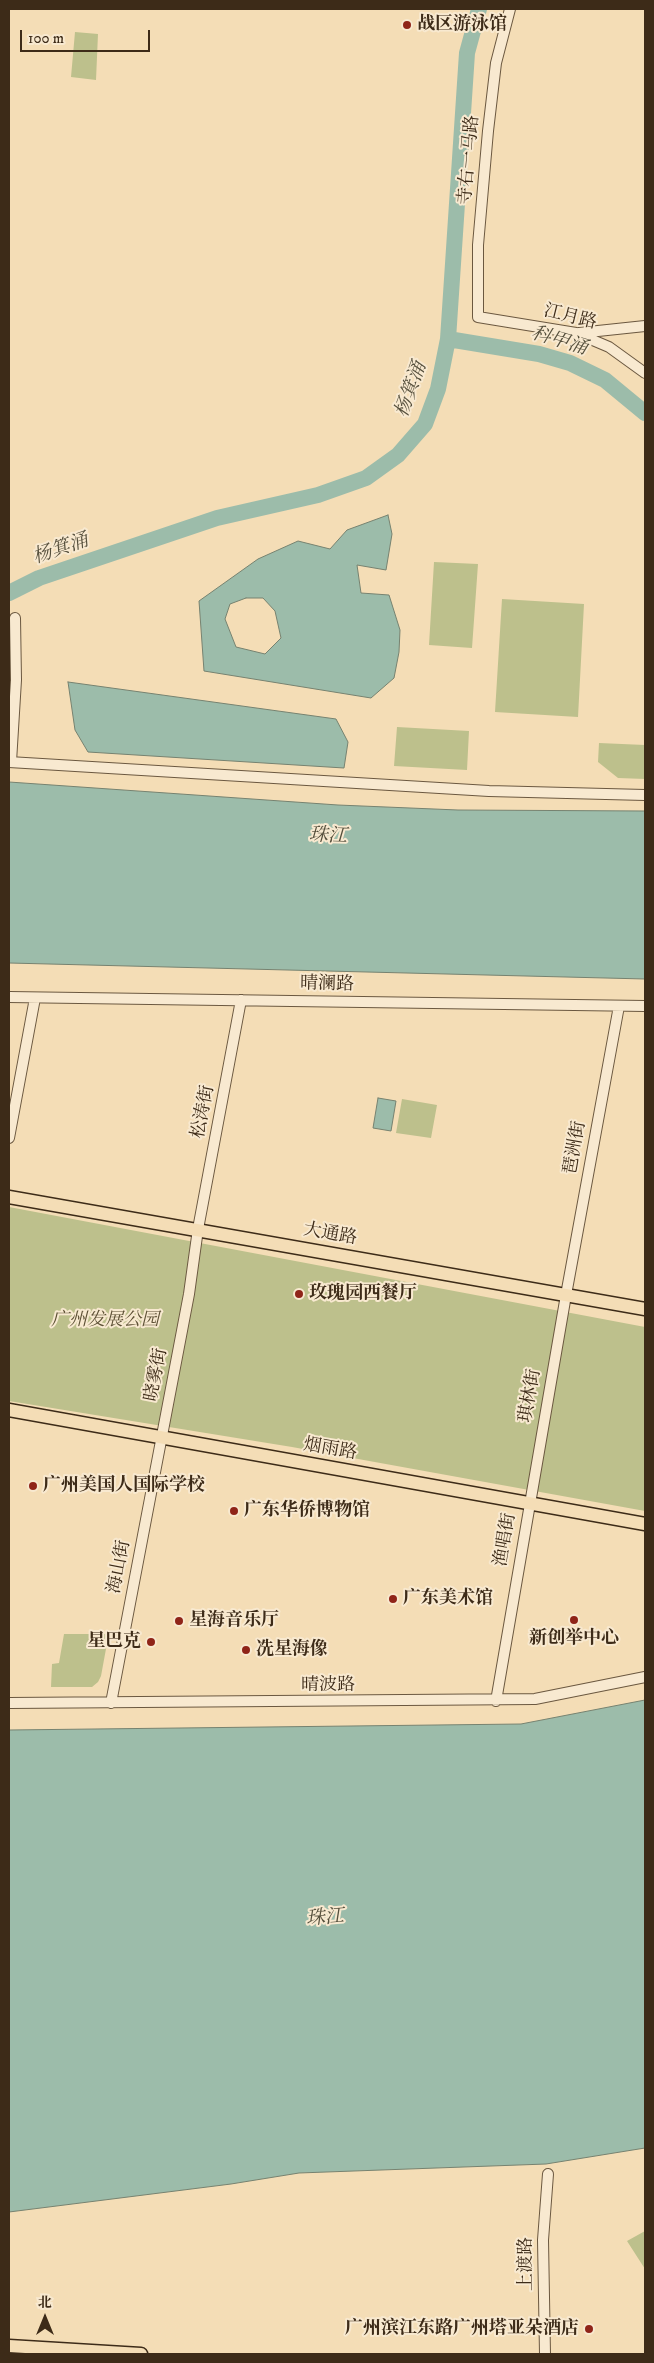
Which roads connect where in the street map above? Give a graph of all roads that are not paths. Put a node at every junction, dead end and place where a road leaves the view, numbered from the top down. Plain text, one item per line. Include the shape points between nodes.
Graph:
1 (510, 9) edge
2 (478, 316) joint
3 (645, 326) edge
4 (576, 333) junction
5 (645, 373) edge
6 (14, 618) dead end
7 (10, 762) edge
8 (645, 795) edge
9 (9, 997) edge
10 (35, 998) junction
11 (241, 1000) junction
12 (619, 1006) junction
13 (645, 1006) edge
14 (9, 1138) edge
15 (9, 1197) edge
16 (198, 1229) junction
17 (566, 1295) junction
18 (645, 1309) edge
19 (9, 1410) edge
20 (161, 1437) junction
21 (529, 1503) junction
22 (645, 1524) edge
23 (645, 1677) edge
24 (496, 1701) junction
25 (9, 1703) edge
26 (111, 1703) junction
27 (548, 2174) dead end
28 (9, 2346) edge
29 (37, 2351) edge
30 (141, 2354) edge
31 (545, 2354) edge

1 - 2 street, 寺右一马路 via 496,63 487,146 478,246
2 - 4 street, 江月路
3 - 4 street
4 - 5 street, 江月路 via 609,347
6 - 7 street via 16,680
7 - 8 street via 401,787
9 - 10 street, 晴澜路
10 - 11 street, 晴澜路
10 - 14 street
11 - 12 street, 晴澜路
11 - 16 street, 松涛街
12 - 13 street, 晴澜路
12 - 17 street, 琶洲街
15 - 16 main road, 大通路
16 - 17 main road, 大通路
16 - 20 street, 晓雾街 via 189,1294
17 - 18 main road, 大通路
17 - 21 street, 琪林街
19 - 20 main road, 烟雨路
20 - 21 main road, 烟雨路
20 - 26 street, 海山街
21 - 22 main road, 烟雨路
21 - 24 street, 渔唱街
23 - 24 street, 晴波路 via 535,1700
24 - 26 street, 晴波路
25 - 26 street, 晴波路
27 - 31 street, 上渡路 via 543,2240
28 - 29 main road
29 - 30 main road

